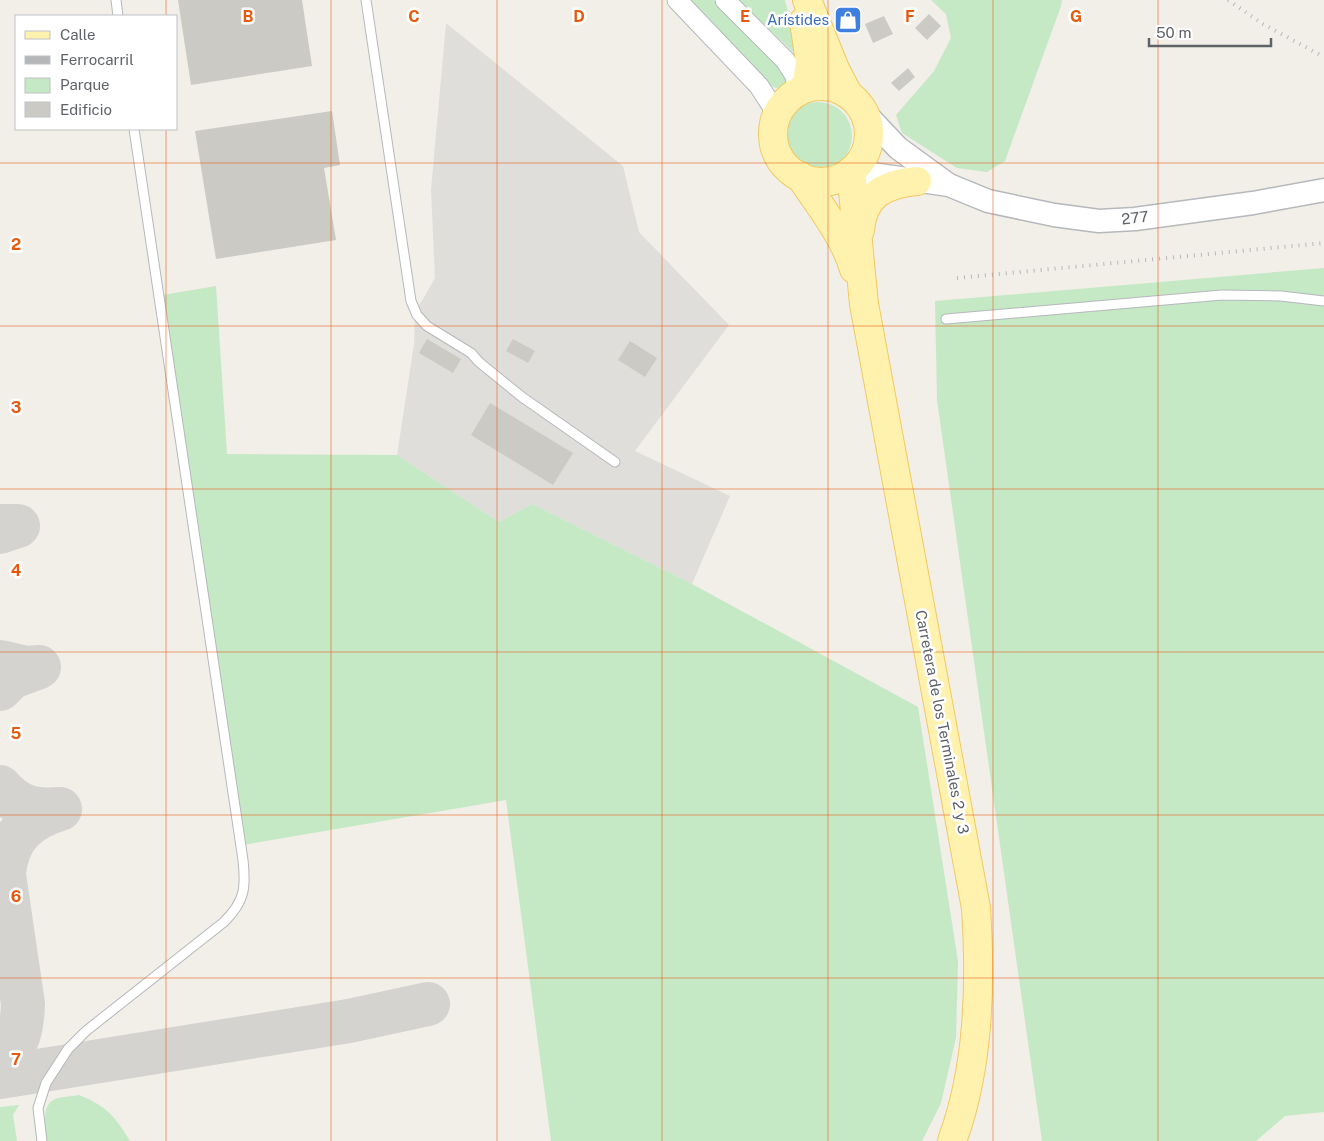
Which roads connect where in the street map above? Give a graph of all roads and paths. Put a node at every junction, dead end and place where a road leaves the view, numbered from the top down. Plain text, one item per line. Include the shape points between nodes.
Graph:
1 (116, 0) edge
2 (366, 0) edge
3 (677, 0) edge
4 (725, 0) edge
5 (800, 0) edge
6 (808, 0) edge
7 (118, 15) edge
8 (802, 89) junction
9 (856, 104) junction
10 (777, 114) junction
11 (134, 130) edge
12 (852, 171) junction
13 (800, 176) junction
14 (917, 181) junction
15 (949, 185) junction
16 (1324, 190) edge
17 (859, 239) junction
18 (1324, 301) edge
19 (864, 304) junction
20 (946, 319) dead end
21 (615, 462) dead end
22 (42, 1141) edge
23 (952, 1141) edge

1 - 7 lane
2 - 21 lane via 411,301 417,315 427,326 471,353 522,397
3 - 10 street via 759,86
4 - 8 street via 784,60
5 - 8 main road via 810,62
6 - 9 main road via 835,69
8 - 9 main road via 827,86 838,89
8 - 10 main road via 789,98
9 - 12 main road via 868,125 868,144
9 - 15 street, 277 via 898,148
10 - 13 main road via 774,136 778,152 786,166
11 - 22 lane via 245,888 234,912 224,922 86,1031 68,1049 46,1083 38,1108
12 - 13 main road via 832,180 810,180
12 - 14 street, 277
12 - 17 main road, Carretera de los Terminales 2 y 3
13 - 19 main road, Carretera de los Terminales 2 y 3 via 851,257
14 - 15 street, 277
14 - 17 main road via 888,187 871,200 863,209
15 - 16 street, 277 via 988,201 1099,221 1253,203
17 - 19 main road, Carretera de los Terminales 2 y 3
18 - 20 lane via 1281,296 1222,296
19 - 23 main road, Carretera de los Terminales 2 y 3 via 976,908 978,1012 971,1063

